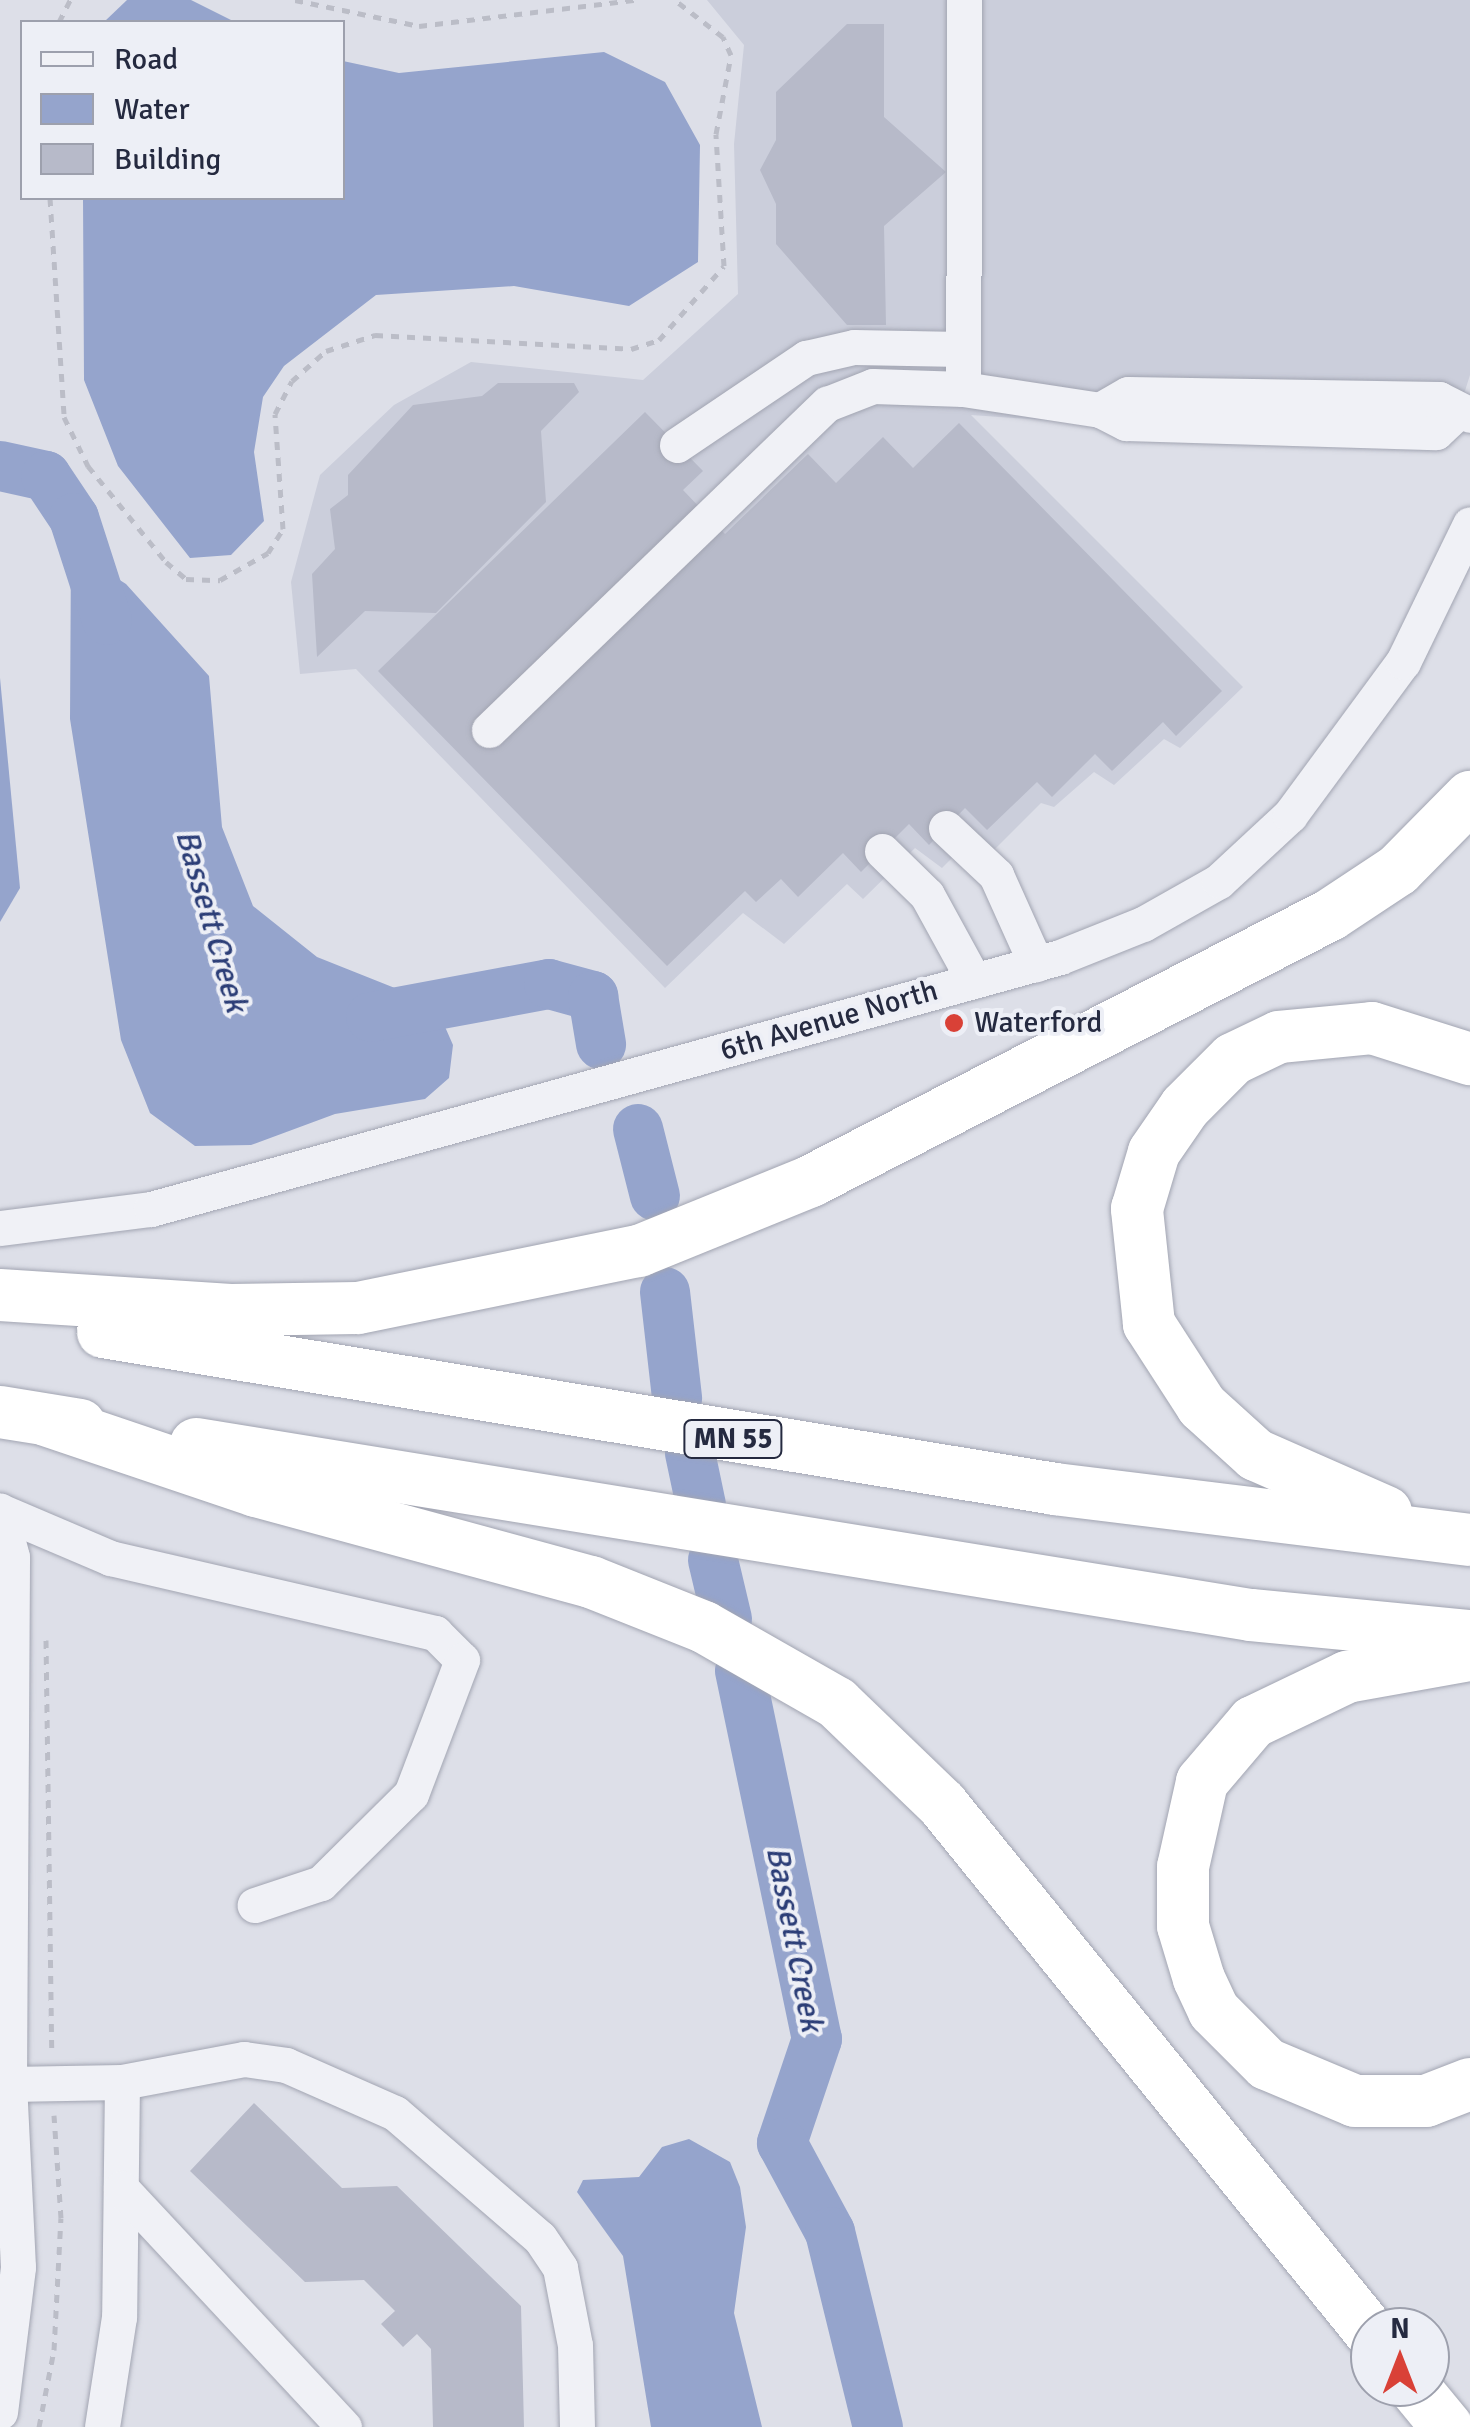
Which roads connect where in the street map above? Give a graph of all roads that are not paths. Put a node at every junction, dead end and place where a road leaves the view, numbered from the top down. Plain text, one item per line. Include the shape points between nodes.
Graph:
1 (964, 0) edge
2 (962, 349) junction
3 (964, 389) junction
4 (1463, 414) edge
5 (678, 445) dead end
6 (1470, 524) edge
7 (489, 730) dead end
8 (1470, 797) edge
9 (946, 828) dead end
10 (882, 851) dead end
11 (1036, 964) junction
12 (974, 981) junction
13 (1470, 1060) edge
14 (0, 1228) edge
15 (0, 1295) edge
16 (0, 1316) edge
17 (23, 1416) edge
18 (0, 1511) edge
19 (1470, 1532) edge
20 (1470, 1540) edge
21 (1470, 1636) edge
22 (1470, 1655) edge
23 (255, 1905) dead end
24 (122, 2082) junction
25 (9, 2084) junction
26 (1470, 2084) edge
27 (5, 2150) edge
28 (121, 2188) junction
29 (1350, 2307) edge
30 (1430, 2407) edge
31 (0, 2412) edge
32 (102, 2427) edge
33 (344, 2427) edge
34 (576, 2427) edge
35 (1447, 2427) edge

1 - 2 street
2 - 3 street
2 - 5 street via 854,347 806,358
3 - 4 street via 1100,410 1126,424 1436,432
3 - 7 street via 873,386 827,404
6 - 11 street, 6th Avenue North via 1403,662 1290,815 1218,881 1143,924
8 - 15 highway via 1398,870 1330,915 812,1181 639,1252 358,1308 231,1310
9 - 11 street via 996,875
10 - 12 street via 927,895
11 - 12 street, 6th Avenue North
12 - 14 street, 6th Avenue North via 151,1209
13 - 19 highway via 1372,1028 1299,1031 1243,1054 1200,1090 1154,1152 1134,1248 1148,1324 1219,1424 1313,1485
16 - 20 highway, MN 55 via 1036,1486
17 - 21 highway via 1251,1615
17 - 29 highway via 256,1491 591,1582 704,1627 837,1703 942,1804
18 - 23 street via 110,1558 435,1633 462,1660 410,1794 322,1883
18 - 25 street via 12,1557
22 - 26 highway via 1330,1683 1231,1740 1194,1802 1182,1926 1214,2011 1296,2081 1324,2095 1395,2104
24 - 25 street
24 - 28 street
24 - 34 street via 244,2058 286,2064 395,2113 540,2238 560,2268 575,2345
25 - 27 street
27 - 31 street via 18,2267
28 - 32 street via 119,2318
28 - 33 street
30 - 35 highway

